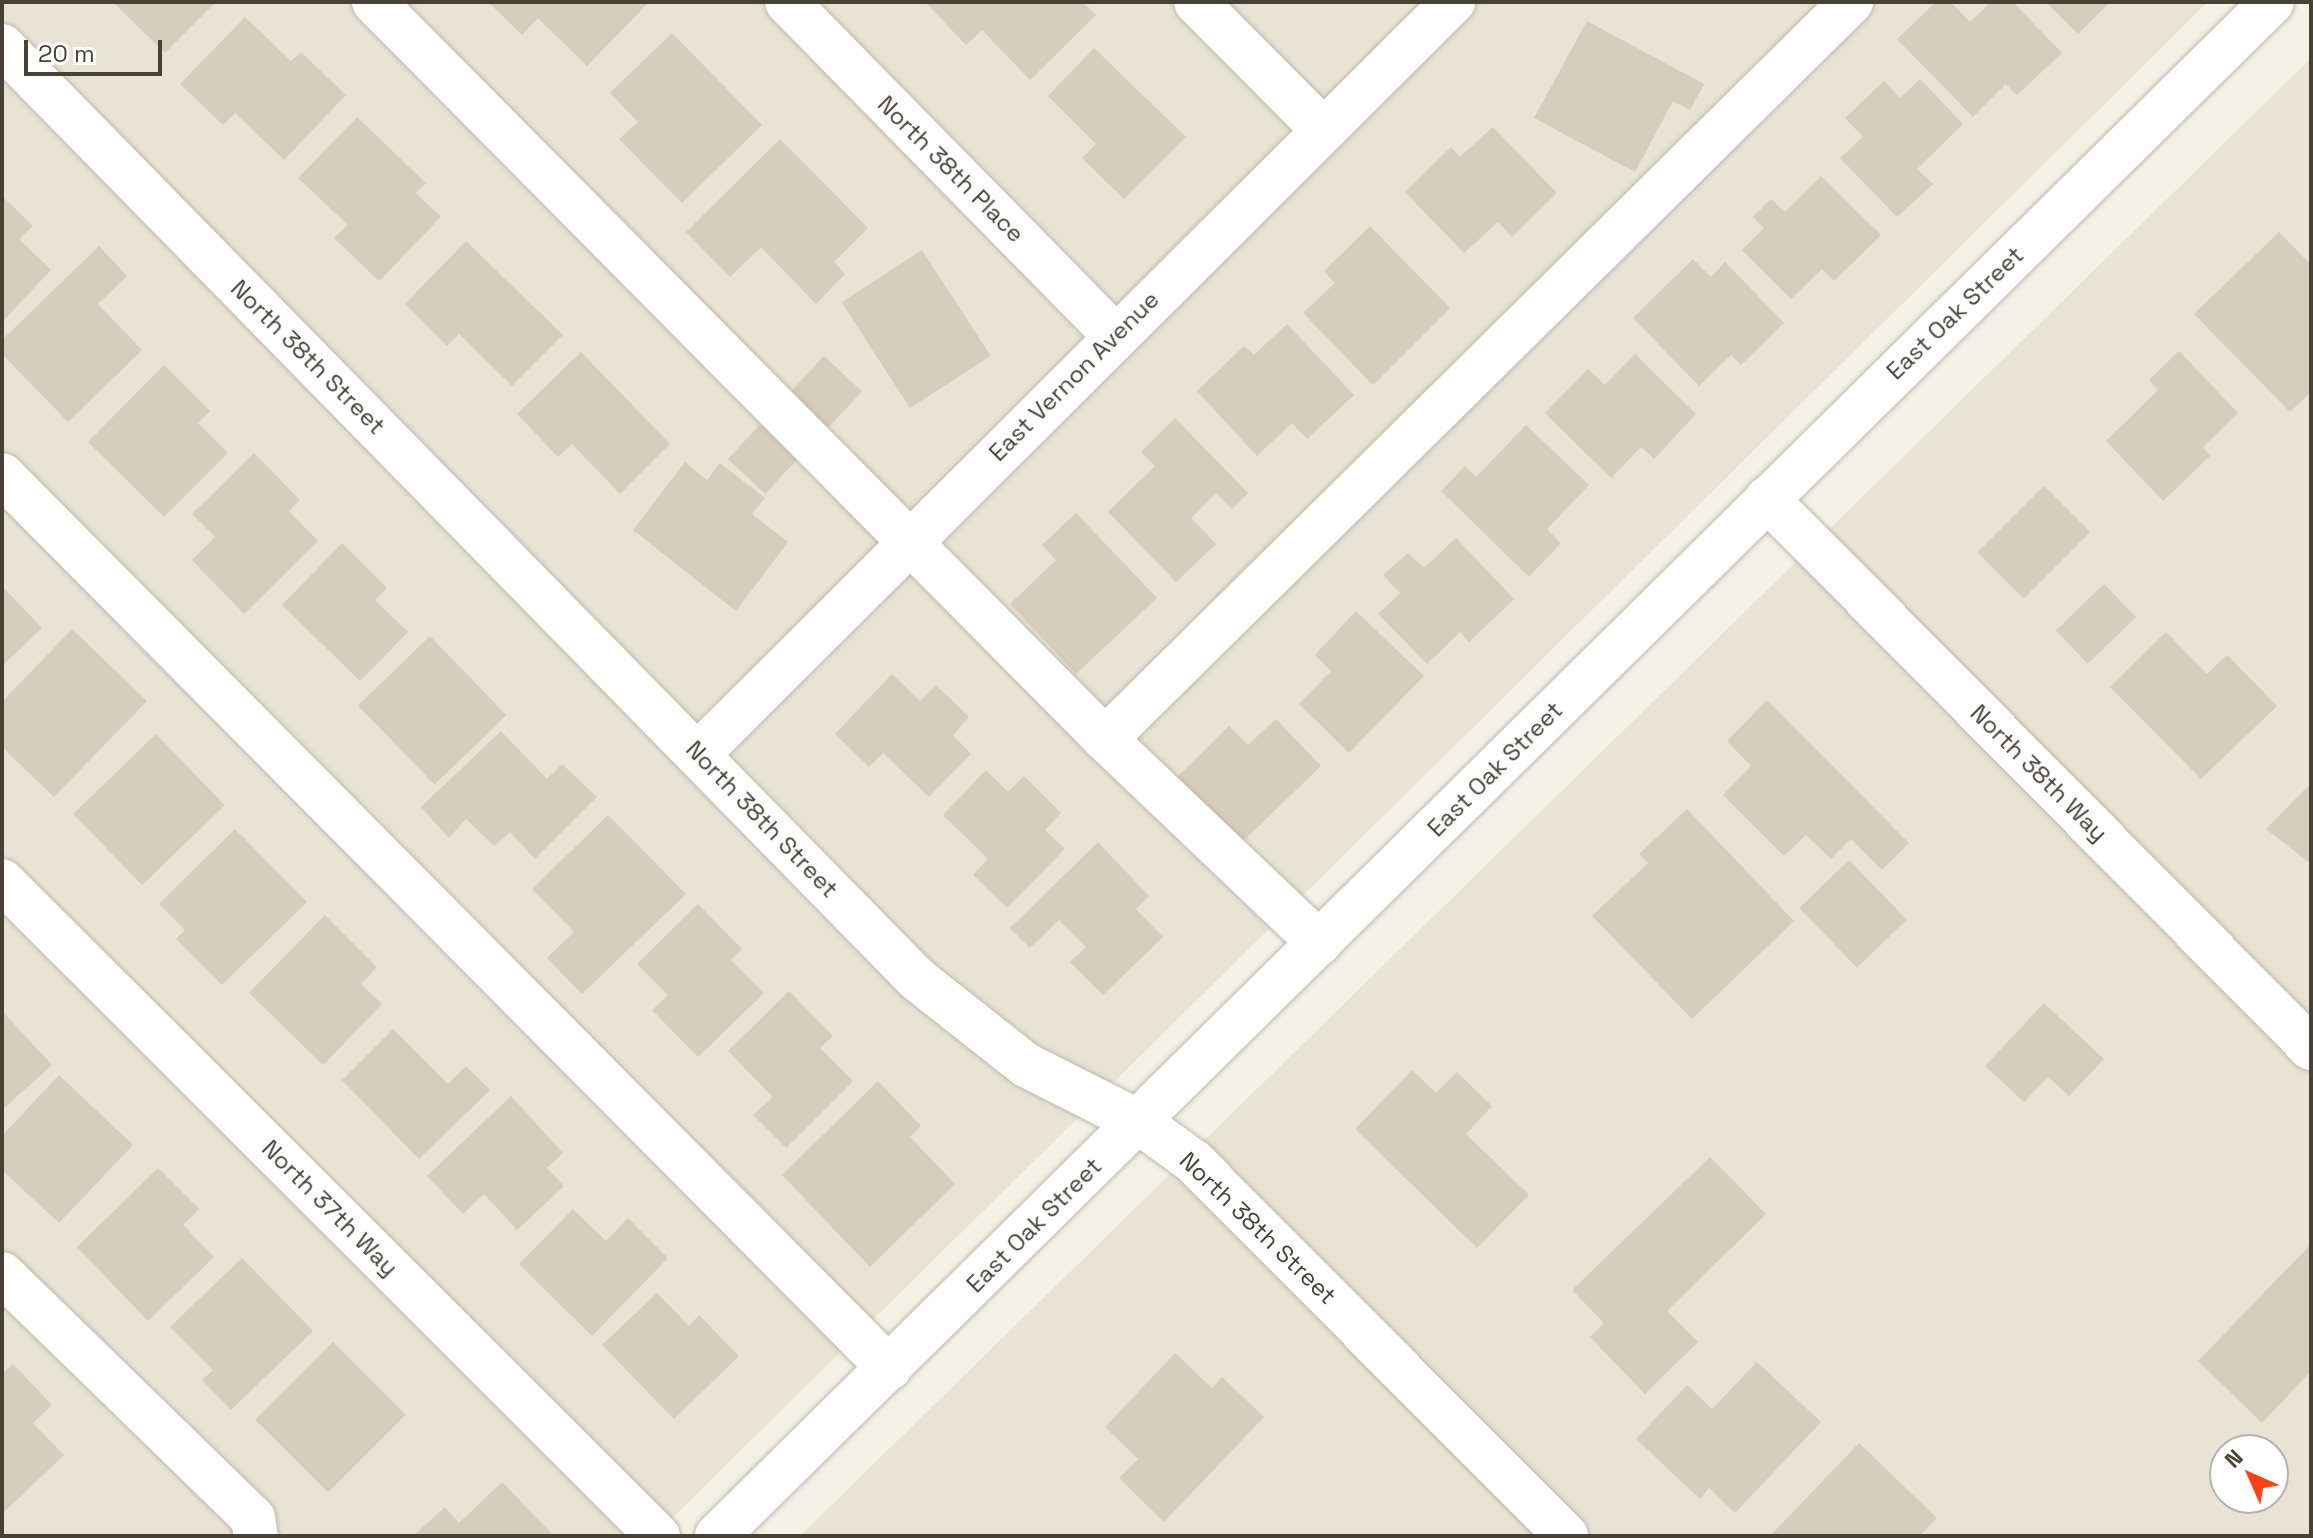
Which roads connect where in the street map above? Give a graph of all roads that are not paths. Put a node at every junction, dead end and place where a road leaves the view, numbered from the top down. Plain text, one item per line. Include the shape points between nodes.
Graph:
1 (374, 2) edge
2 (787, 2) edge
3 (1196, 2) edge
4 (1453, 2) edge
5 (1851, 2) edge
6 (2272, 2) edge
7 (2, 46) edge
8 (1323, 130) junction
9 (1115, 336) junction
10 (2, 475) edge
11 (1767, 499) junction
12 (911, 537) junction
13 (1105, 739) junction
14 (698, 754) junction
15 (2, 881) edge
16 (1319, 943) junction
17 (2311, 1048) edge
18 (1139, 1122) junction
19 (2, 1274) edge
20 (889, 1368) junction
21 (256, 1536) edge
22 (658, 1536) edge
23 (717, 1536) edge
24 (1566, 1536) edge

1 - 12 street
2 - 9 street, North 38th Place
3 - 8 street
4 - 8 street, East Vernon Avenue
5 - 13 street
6 - 11 street, East Oak Street
7 - 14 street, North 38th Street
8 - 9 street, East Vernon Avenue
9 - 12 street, East Vernon Avenue
10 - 20 street
11 - 16 street, East Oak Street
11 - 17 street, North 38th Way
12 - 13 street
12 - 14 street, East Vernon Avenue
13 - 16 street
14 - 18 street, North 38th Street via 917,979 1026,1065
15 - 22 street, North 37th Way
16 - 18 street, East Oak Street
18 - 20 street, East Oak Street
18 - 24 street, North 38th Street via 1194,1162
19 - 21 street via 253,1518
20 - 23 street, East Oak Street

